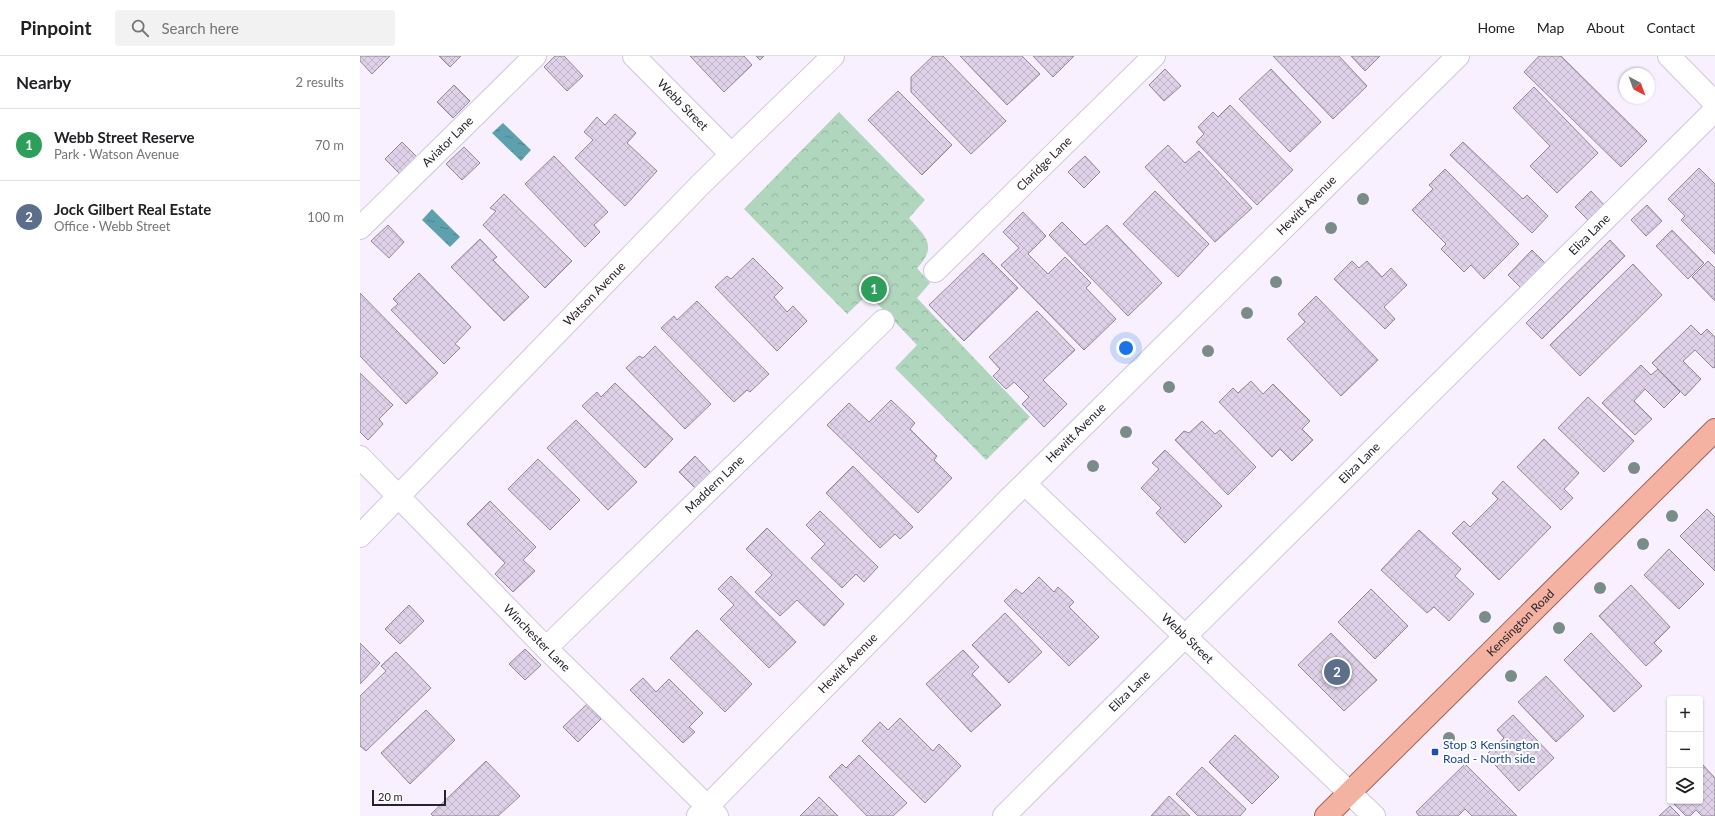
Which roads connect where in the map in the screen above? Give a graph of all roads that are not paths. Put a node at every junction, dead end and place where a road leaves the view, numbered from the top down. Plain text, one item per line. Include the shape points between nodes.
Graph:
1 (536, 56) edge
2 (634, 56) edge
3 (833, 56) edge
4 (1154, 56) edge
5 (1458, 56) edge
6 (1669, 56) edge
7 (1715, 103) edge
8 (1715, 110) edge
9 (731, 154) junction
10 (360, 228) edge
11 (935, 271) dead end
12 (883, 321) dead end
13 (1715, 430) edge
14 (360, 457) edge
15 (1025, 484) junction
16 (399, 497) junction
17 (360, 536) edge
18 (1185, 637) junction
19 (546, 648) junction
20 (1350, 793) junction
21 (707, 813) edge
22 (1004, 816) edge
23 (1326, 816) edge
24 (1374, 816) edge

1 - 10 street, Aviator Lane
2 - 9 street, Webb Street
3 - 9 street, Watson Avenue
4 - 11 street, Claridge Lane
5 - 15 street, Hewitt Avenue
6 - 7 street
8 - 18 street, Eliza Lane
9 - 16 street, Watson Avenue
12 - 19 street, Maddern Lane
13 - 20 main road, Kensington Road
14 - 16 street, Winchester Lane
15 - 18 street, Webb Street
15 - 21 street, Hewitt Avenue
16 - 17 street, Watson Avenue
16 - 19 street, Winchester Lane
18 - 20 street, Webb Street
18 - 22 street, Eliza Lane
19 - 21 street, Winchester Lane
20 - 23 main road, Kensington Road
20 - 24 street, Webb Street

